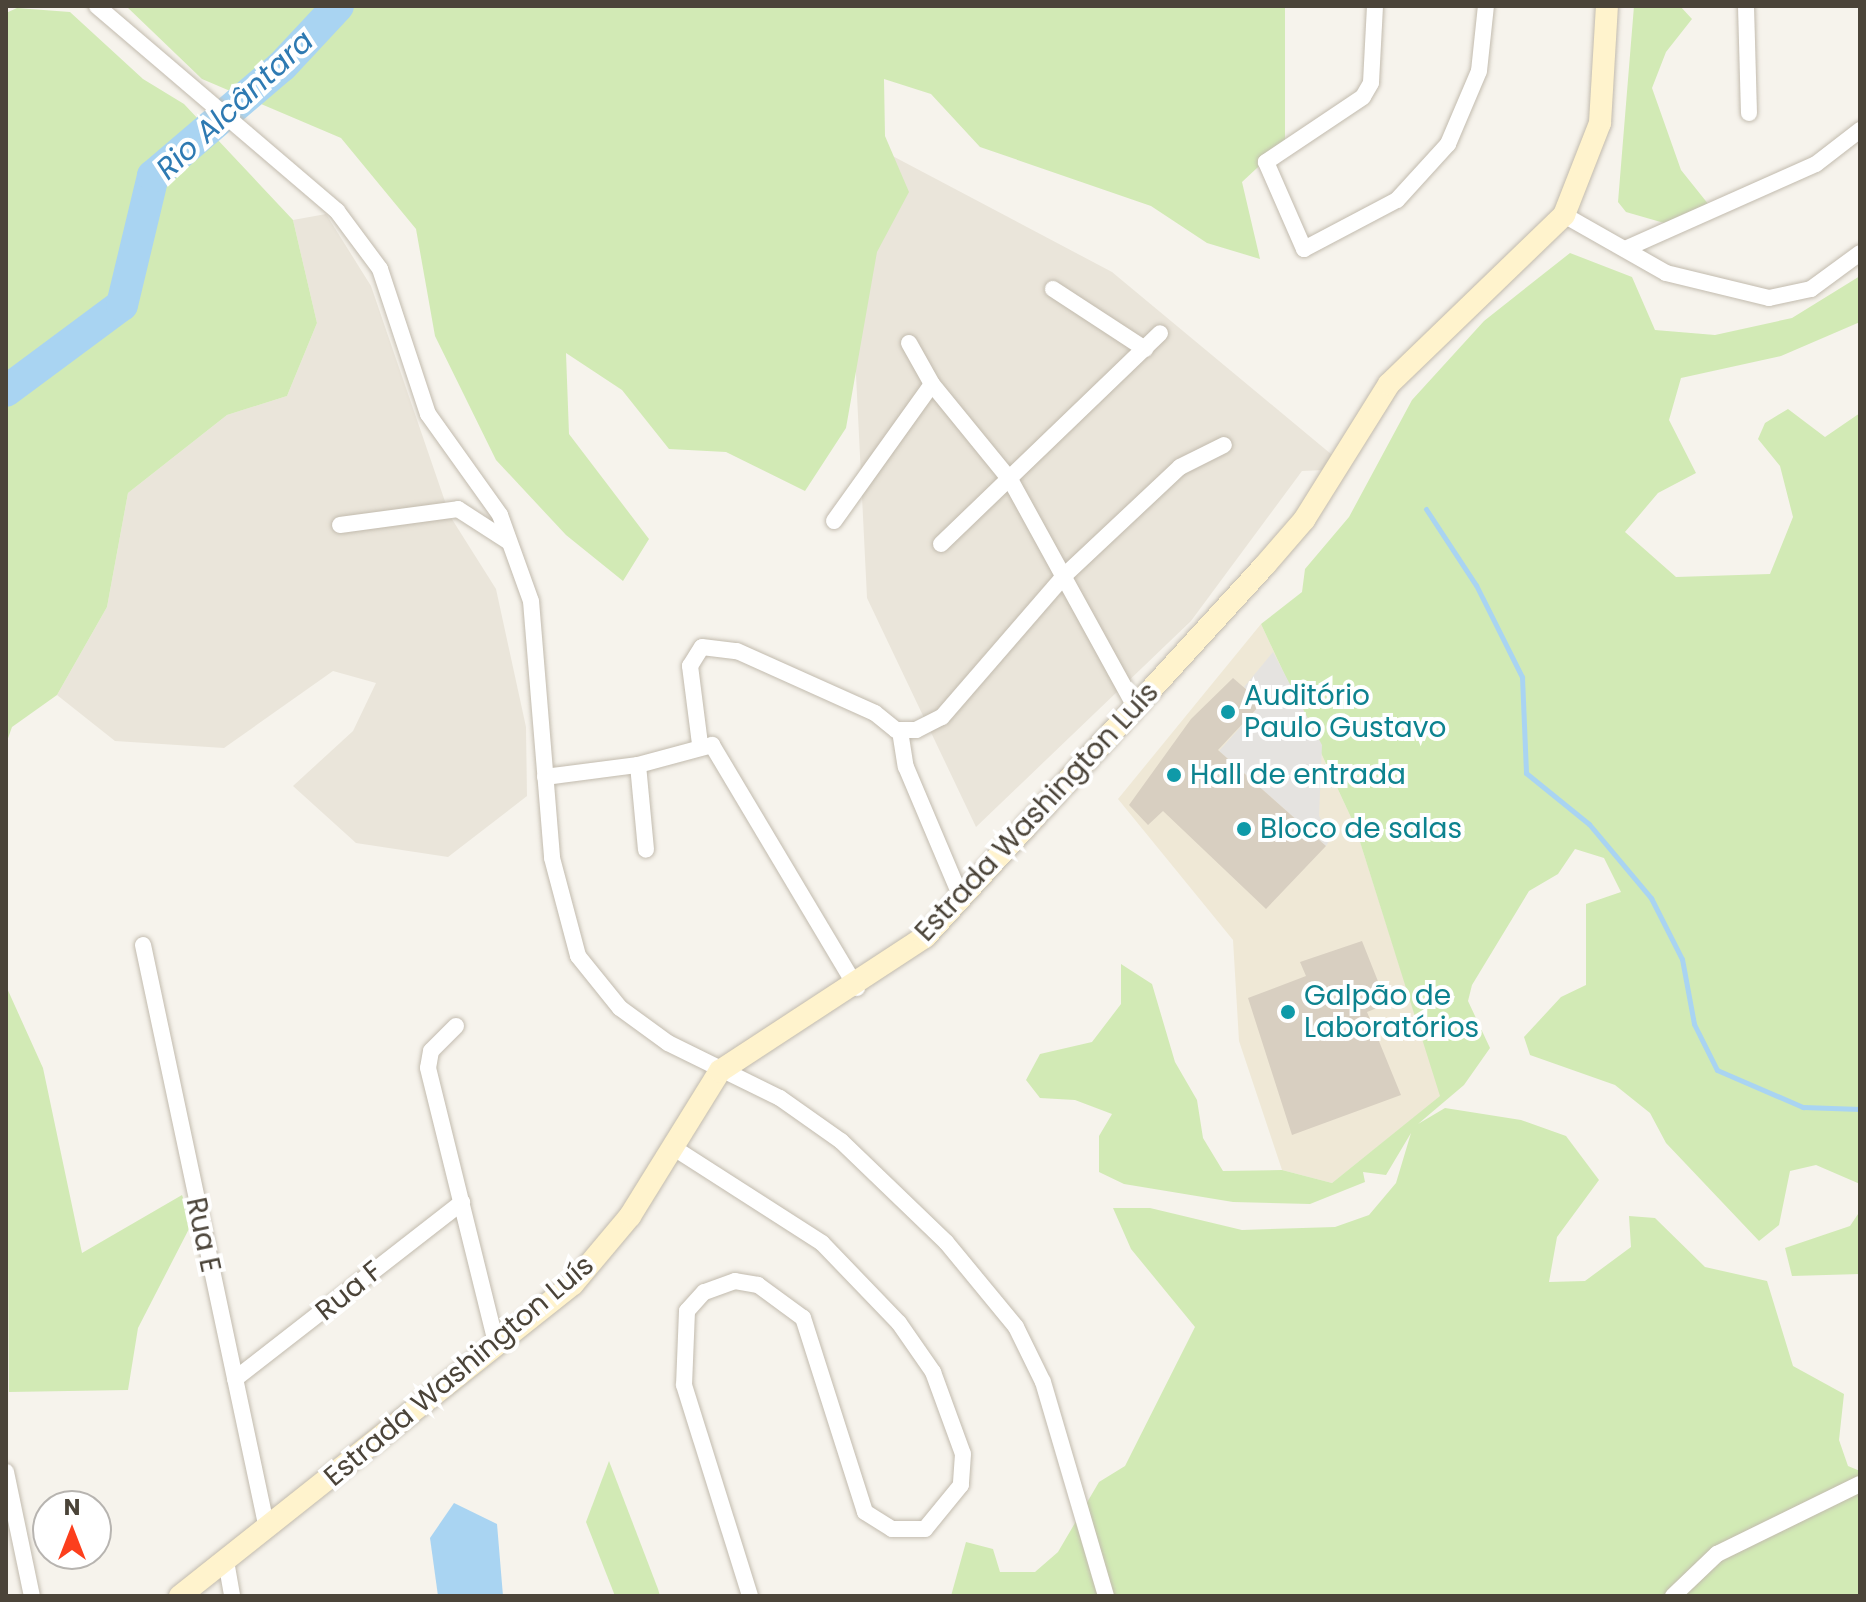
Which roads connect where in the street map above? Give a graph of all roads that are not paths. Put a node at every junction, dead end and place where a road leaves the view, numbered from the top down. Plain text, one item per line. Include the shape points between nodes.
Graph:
1 (97, 6) edge
2 (1375, 6) edge
3 (1486, 6) edge
4 (1607, 6) edge
5 (1746, 6) edge
6 (1749, 113) dead end
7 (1860, 130) edge
8 (1564, 215) junction
9 (1625, 249) junction
10 (1860, 253) edge
11 (1053, 289) dead end
12 (1160, 333) dead end
13 (909, 343) dead end
14 (1145, 349) junction
15 (932, 384) junction
16 (1224, 445) dead end
17 (1011, 481) junction
18 (834, 521) dead end
19 (340, 525) dead end
20 (941, 544) dead end
21 (514, 546) junction
22 (1066, 574) junction
23 (1134, 705) junction
24 (900, 731) junction
25 (700, 744) junction
26 (638, 765) junction
27 (545, 777) junction
28 (646, 850) dead end
29 (961, 897) junction
30 (143, 945) dead end
31 (857, 988) junction
32 (456, 1026) dead end
33 (720, 1071) junction
34 (674, 1148) junction
35 (462, 1202) junction
36 (497, 1346) junction
37 (235, 1379) junction
38 (6, 1472) edge
39 (1860, 1484) edge
40 (266, 1524) junction
41 (226, 1561) junction
42 (32, 1596) edge
43 (180, 1596) edge
44 (232, 1596) edge
45 (750, 1596) edge
46 (1106, 1596) edge
47 (1673, 1596) edge

1 - 21 street via 337,211 362,242 394,299 428,414
2 - 3 street via 1363,97 1266,162 1304,249 1397,200 1439,156 1479,71
4 - 8 street via 1600,123
5 - 6 street
7 - 9 street via 1816,164
8 - 9 street
8 - 23 street, Estrada Washington Luís via 1389,384 1304,520
9 - 10 street via 1666,273 1769,298 1811,289
11 - 14 street
12 - 14 street
13 - 15 street
14 - 17 street
15 - 17 street
15 - 18 street
16 - 22 street via 1180,467
17 - 20 street
17 - 22 street
19 - 21 street via 458,509
21 - 27 street via 531,601
22 - 23 street
22 - 24 street via 967,694 942,717
23 - 29 street, Estrada Washington Luís
24 - 25 street via 719,646 702,647 690,666
24 - 29 street via 906,767
25 - 26 street
25 - 31 street via 717,750
26 - 27 street
26 - 28 street
27 - 33 street via 552,858 578,956 620,1008
29 - 31 street, Estrada Washington Luís via 925,937
30 - 37 street, Rua E
31 - 33 street, Estrada Washington Luís
32 - 35 street via 431,1051 428,1068
33 - 34 street, Estrada Washington Luís
33 - 46 street via 780,1098 841,1141 946,1242 1016,1327 1065,1441
34 - 36 street, Estrada Washington Luís via 591,1266
34 - 45 street via 822,1243 899,1323 933,1372 963,1454 961,1485 925,1529 892,1529 865,1512 803,1318 758,1285 735,1281 704,1292 687,1311 684,1385
35 - 36 street
35 - 37 street, Rua F
36 - 40 street, Estrada Washington Luís
37 - 40 street, Rua E
38 - 42 street
39 - 47 street via 1717,1554
40 - 41 street, Estrada Washington Luís
41 - 43 street, Estrada Washington Luís
41 - 44 street

